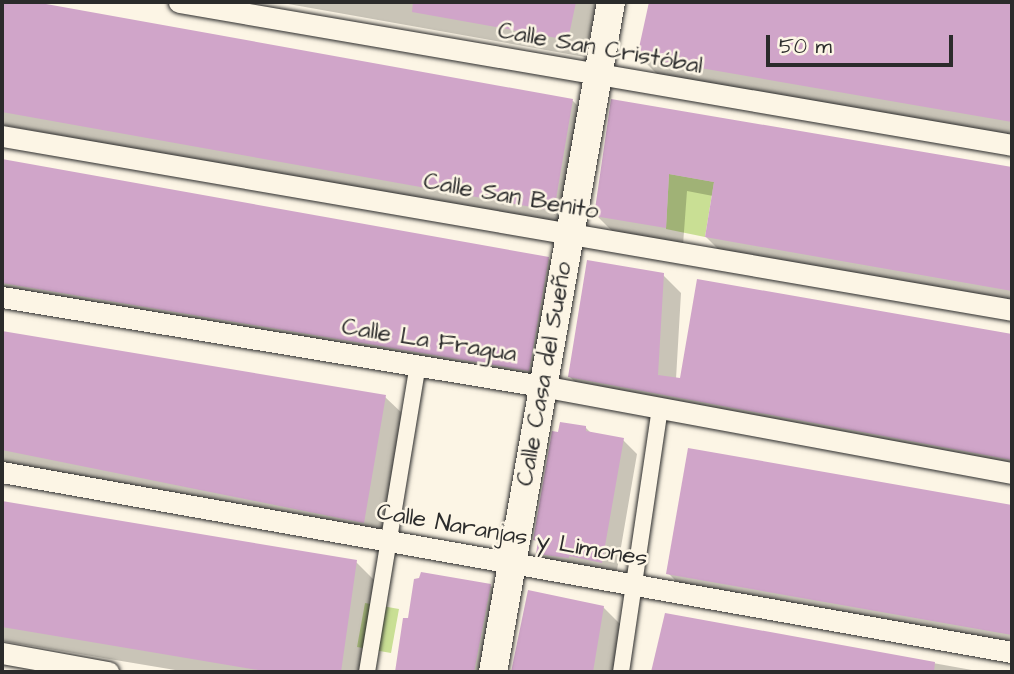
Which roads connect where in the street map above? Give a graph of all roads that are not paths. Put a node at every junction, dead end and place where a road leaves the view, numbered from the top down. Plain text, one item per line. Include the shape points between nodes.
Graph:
1 (179, 2) edge
2 (611, 2) edge
3 (596, 75) junction
4 (2, 136) edge
5 (1012, 145) edge
6 (570, 233) junction
7 (2, 297) edge
8 (1012, 310) edge
9 (418, 366) junction
10 (542, 386) junction
11 (660, 408) junction
12 (2, 472) edge
13 (1012, 473) edge
14 (389, 540) junction
15 (514, 562) junction
16 (634, 584) junction
17 (1012, 652) edge
18 (2, 653) edge
19 (108, 672) edge
20 (367, 672) edge
21 (493, 672) edge
22 (621, 672) edge

1 - 3 street, Calle San Cristóbal
2 - 3 street, Calle Casa del Sueño
3 - 5 street, Calle San Cristóbal
3 - 6 street, Calle Casa del Sueño
4 - 6 street, Calle San Benito
6 - 8 street, Calle San Benito
6 - 10 street, Calle Casa del Sueño
7 - 9 street, Calle La Fragua
9 - 10 street, Calle La Fragua
9 - 14 street
10 - 11 street, Calle La Fragua
10 - 15 street, Calle Casa del Sueño
11 - 13 street, Calle La Fragua
11 - 16 street
12 - 14 street, Calle Naranjas y Limones
14 - 15 street, Calle Naranjas y Limones
14 - 20 street
15 - 16 street, Calle Naranjas y Limones
15 - 21 street, Calle Casa del Sueño
16 - 17 street, Calle Naranjas y Limones
16 - 22 street
18 - 19 street

